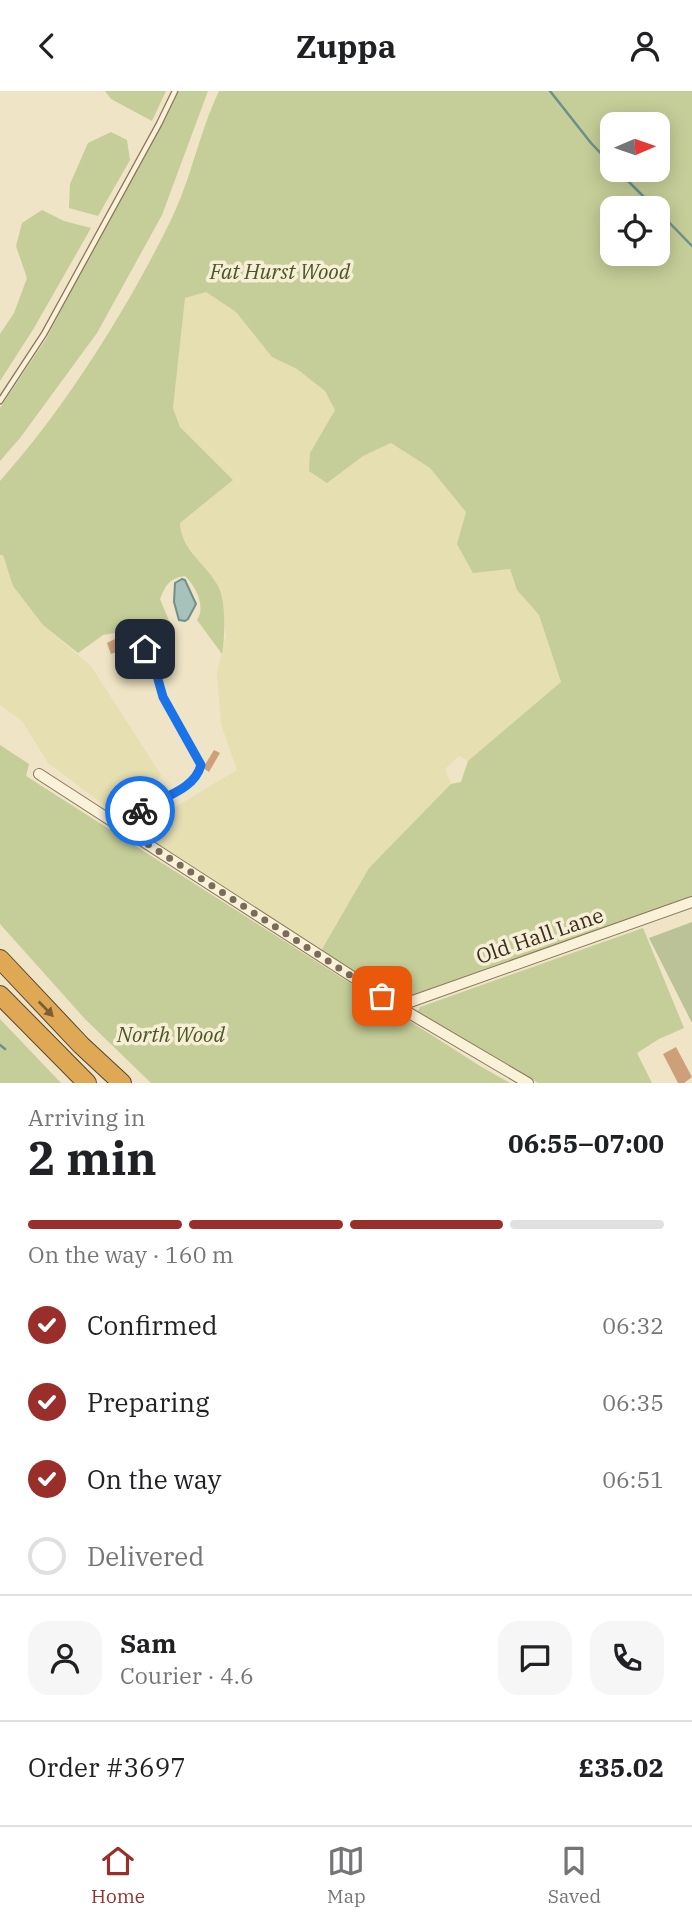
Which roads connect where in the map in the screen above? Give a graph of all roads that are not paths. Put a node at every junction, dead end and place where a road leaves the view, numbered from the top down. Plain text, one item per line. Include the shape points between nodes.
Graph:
1 (175, 91) edge
2 (0, 401) edge
3 (145, 649) dead end
4 (39, 774) dead end
5 (126, 830) junction
6 (692, 902) edge
7 (0, 959) edge
8 (0, 995) edge
9 (404, 1010) junction
10 (87, 1083) edge
11 (122, 1083) edge
12 (528, 1083) edge

1 - 2 lane via 44,334
3 - 5 lane via 163,697 201,765 193,781 139,811
4 - 5 street
5 - 9 street
6 - 9 street, Old Hall Lane via 407,1003
7 -> 11 highway
8 - 10 highway
9 - 12 street

